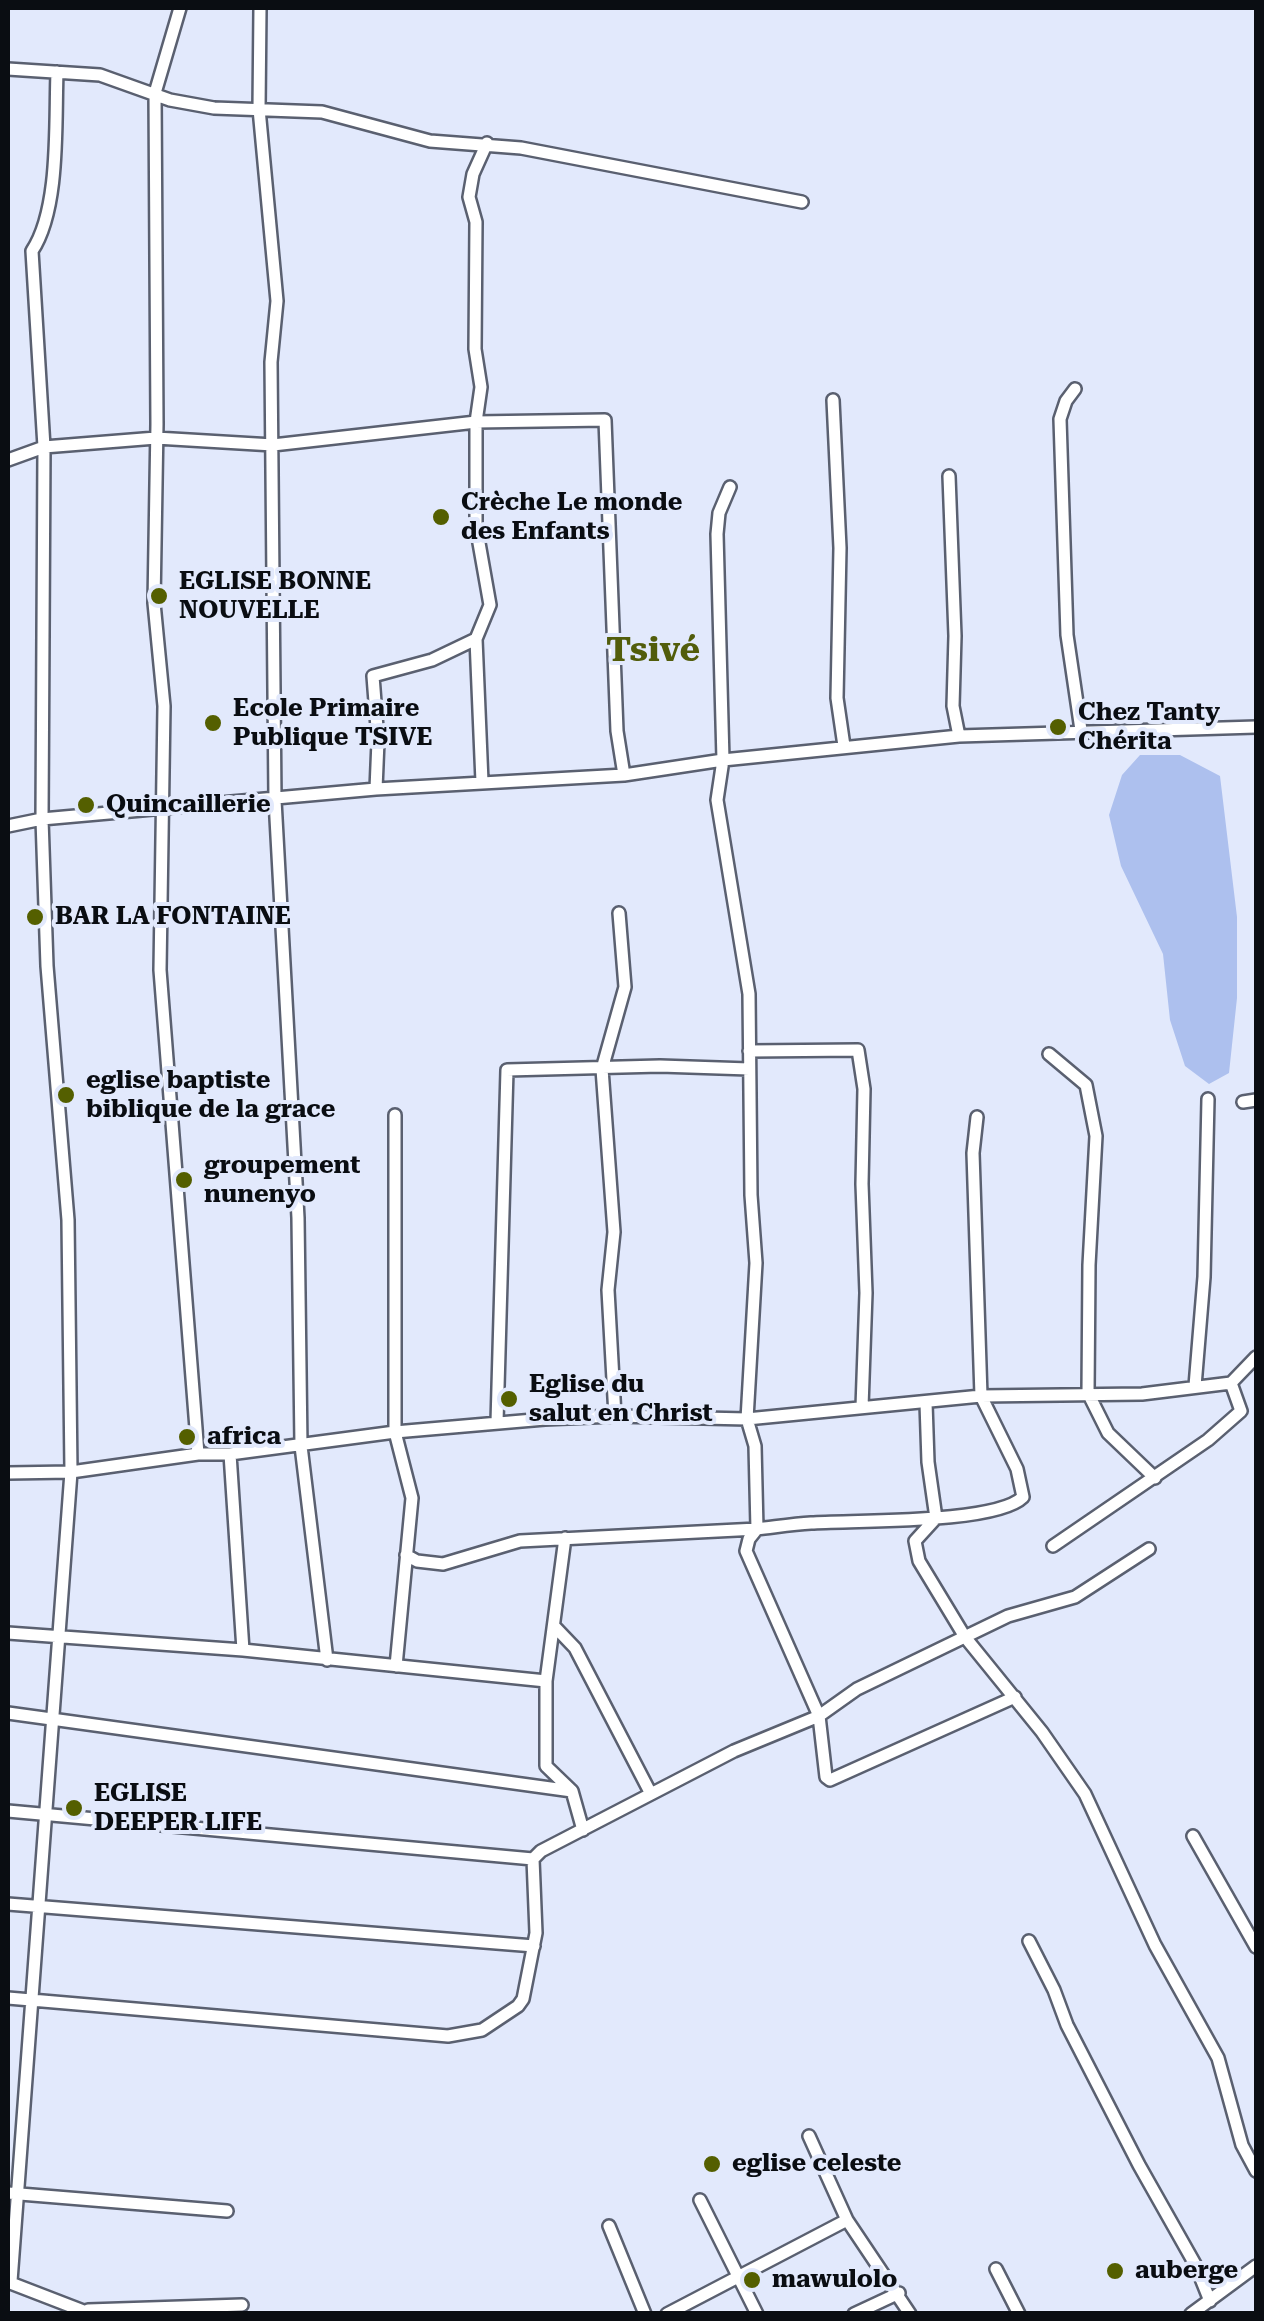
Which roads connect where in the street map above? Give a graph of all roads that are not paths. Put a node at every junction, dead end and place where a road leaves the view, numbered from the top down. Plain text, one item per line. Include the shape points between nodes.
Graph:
1 (180, 8) edge
2 (260, 8) edge
3 (8, 69) edge
4 (57, 72) junction
5 (155, 93) junction
6 (258, 108) junction
7 (487, 143) junction
8 (802, 202) dead end
9 (1075, 389) dead end
10 (833, 400) dead end
11 (476, 422) junction
12 (156, 438) junction
13 (273, 445) junction
14 (44, 447) junction
15 (8, 460) edge
16 (949, 476) dead end
17 (730, 488) dead end
18 (476, 639) junction
19 (1256, 727) edge
20 (1081, 730) junction
21 (959, 736) junction
22 (844, 746) junction
23 (723, 760) junction
24 (624, 776) junction
25 (482, 782) junction
26 (376, 789) junction
27 (275, 800) junction
28 (162, 807) junction
29 (42, 819) junction
30 (8, 826) edge
31 (618, 913) dead end
32 (749, 1052) junction
33 (1049, 1054) dead end
34 (602, 1069) junction
35 (749, 1069) junction
36 (1208, 1099) dead end
37 (395, 1115) dead end
38 (977, 1117) dead end
39 (1256, 1357) edge
40 (1232, 1383) junction
41 (1196, 1386) junction
42 (1088, 1393) junction
43 (981, 1396) junction
44 (926, 1403) junction
45 (862, 1407) junction
46 (614, 1416) junction
47 (747, 1419) junction
48 (497, 1422) junction
49 (396, 1432) junction
50 (301, 1446) junction
51 (198, 1454) junction
52 (230, 1454) junction
53 (70, 1472) junction
54 (8, 1473) edge
55 (1155, 1478) junction
56 (936, 1518) junction
57 (757, 1529) junction
58 (564, 1538) junction
59 (1053, 1546) dead end
60 (1149, 1550) dead end
61 (406, 1555) junction
62 (554, 1626) junction
63 (8, 1633) edge
64 (965, 1637) junction
65 (60, 1638) junction
66 (242, 1650) junction
67 (326, 1660) junction
68 (396, 1666) junction
69 (546, 1681) junction
70 (1014, 1697) junction
71 (8, 1712) edge
72 (54, 1716) junction
73 (818, 1716) junction
74 (572, 1790) junction
75 (651, 1794) junction
76 (8, 1812) edge
77 (46, 1815) junction
78 (583, 1830) junction
79 (1194, 1836) dead end
80 (533, 1858) junction
81 (8, 1904) edge
82 (40, 1907) junction
83 (1029, 1941) dead end
84 (534, 1946) junction
85 (1256, 1947) edge
86 (8, 1998) edge
87 (32, 2000) junction
88 (8, 2105) edge
89 (24, 2107) junction
90 (808, 2136) dead end
91 (1256, 2172) edge
92 (12, 2194) edge
93 (700, 2200) dead end
94 (227, 2211) dead end
95 (847, 2220) junction
96 (610, 2226) dead end
97 (1256, 2267) edge
98 (996, 2269) dead end
99 (738, 2279) junction
100 (9, 2282) edge
101 (898, 2293) junction
102 (1210, 2302) junction
103 (242, 2305) dead end
104 (89, 2312) edge
105 (645, 2314) edge
106 (667, 2314) edge
107 (758, 2314) edge
108 (854, 2314) edge
109 (910, 2314) edge
110 (1018, 2314) edge
111 (1191, 2314) edge

1 - 5 street
2 - 6 street
3 - 4 street
4 - 5 street via 100,75
4 - 14 street via 52,181 44,233 32,251
5 - 6 street via 214,108
5 - 12 street
6 - 7 street via 322,112 430,141
6 - 13 street via 278,301
7 - 8 street
7 - 11 street via 469,197 476,222
9 - 20 street via 1060,419 1066,635
10 - 22 street
11 - 13 street
11 - 18 street via 476,526 490,606
11 - 24 street via 605,420
12 - 13 street
12 - 14 street
12 - 28 street
13 - 27 street
14 - 15 street
14 - 29 street
16 - 21 street
17 - 23 street via 717,534
18 - 25 street
18 - 26 street via 373,676
19 - 20 street
20 - 21 street
21 - 22 street
22 - 23 street
23 - 24 street
23 - 32 street via 717,800 749,994
24 - 25 street
25 - 26 street
26 - 27 street
27 - 28 street
27 - 50 street via 298,1218
28 - 29 street
28 - 51 street via 160,970
29 - 30 street
29 - 53 street via 68,1220
31 - 34 street via 625,987
32 - 35 street
32 - 45 street via 858,1050 864,1089
33 - 42 street via 1086,1085 1094,1121
34 - 35 street
34 - 46 street via 614,1232 608,1290
34 - 48 street via 506,1070
35 - 47 street via 756,1263
36 - 41 street
37 - 49 street
38 - 43 street
39 - 40 street
40 - 41 street
40 - 55 street via 1240,1412
41 - 42 street
42 - 43 street
42 - 55 street via 1108,1433
43 - 44 street
43 - 56 street via 1017,1469 1023,1497 995,1509
44 - 45 street
44 - 56 street
45 - 47 street
46 - 47 street
46 - 48 street
47 - 57 street
48 - 49 street
49 - 50 street
49 - 61 street via 412,1498
50 - 52 street
50 - 67 street
51 - 52 street
51 - 53 street
52 - 66 street
53 - 54 street
53 - 65 street
55 - 59 street
56 - 57 street
56 - 64 street via 914,1550
57 - 58 street
57 - 73 street via 746,1551
58 - 61 street via 520,1541 443,1564
58 - 62 street
60 - 64 street via 1076,1597 1008,1616
61 - 68 street
62 - 69 street
62 - 75 street via 574,1648
63 - 65 street
64 - 70 street
64 - 73 street via 857,1689
65 - 66 street
65 - 72 street
66 - 67 street
67 - 68 street
68 - 69 street
69 - 74 street via 546,1766
70 - 73 street via 835,1780 826,1777
70 - 91 street via 1085,1794 1154,1945 1218,2058
71 - 72 street
72 - 74 street
72 - 77 street
73 - 75 street
74 - 78 street
75 - 78 street
76 - 77 street
77 - 80 street
77 - 82 street
78 - 80 street
79 - 85 street
80 - 84 street
81 - 82 street
82 - 84 street
82 - 87 street
83 - 102 street
84 - 87 street via 523,2000 470,2034 339,2029
86 - 87 street
87 - 89 street
88 - 89 street
89 - 92 street
90 - 95 street
92 - 94 street
92 - 100 street
93 - 99 street
95 - 99 street
95 - 101 street
96 - 105 street
97 - 102 street
98 - 110 street
99 - 106 street
99 - 107 street
100 - 104 street
101 - 108 street
101 - 109 street
102 - 111 street
103 - 104 street

